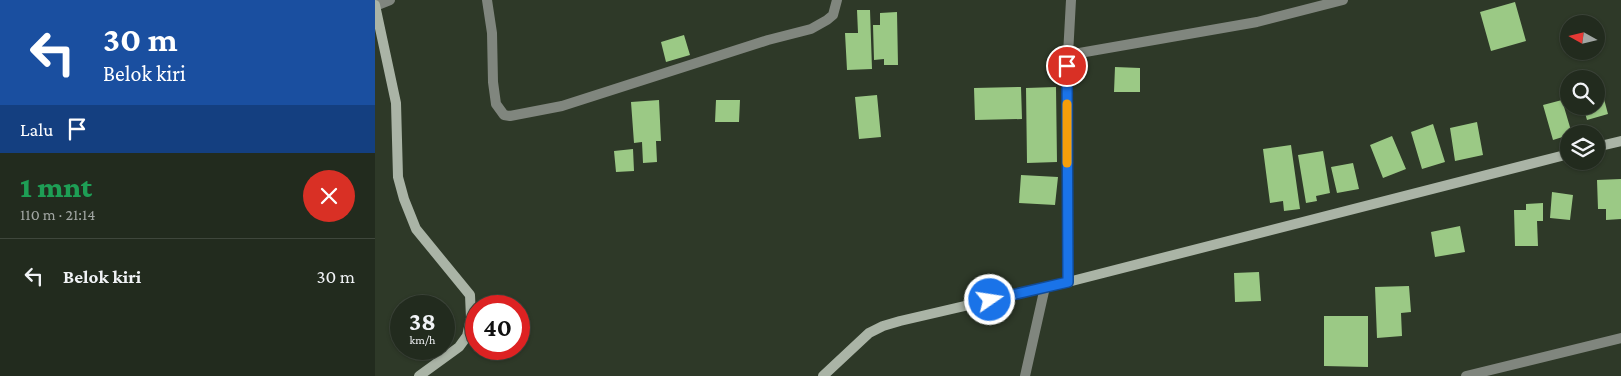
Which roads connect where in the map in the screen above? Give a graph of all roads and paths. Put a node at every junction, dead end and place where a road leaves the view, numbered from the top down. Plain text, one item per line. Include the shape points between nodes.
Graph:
1 (390, 0) edge
2 (487, 0) edge
3 (837, 0) edge
4 (1071, 0) edge
5 (1343, 0) edge
6 (375, 5) edge
7 (1068, 55) junction
8 (1621, 141) edge
9 (1605, 145) edge
10 (1560, 156) edge
11 (1068, 282) junction
12 (1045, 287) junction
13 (1621, 338) edge
14 (419, 376) edge
15 (823, 376) edge
16 (1025, 376) edge
17 (1466, 376) edge

1 - 6 street
2 - 3 street via 496,104 504,115 510,116 562,106 768,40 811,30 833,14
4 - 7 street
5 - 7 street via 1257,22
6 - 14 street via 396,103 398,177 404,199 416,229 470,295 471,318 467,336 459,347
7 - 11 street
8 - 9 street
10 - 11 street
11 - 12 street
12 - 15 street via 883,326 869,333
12 - 16 street
13 - 17 street

